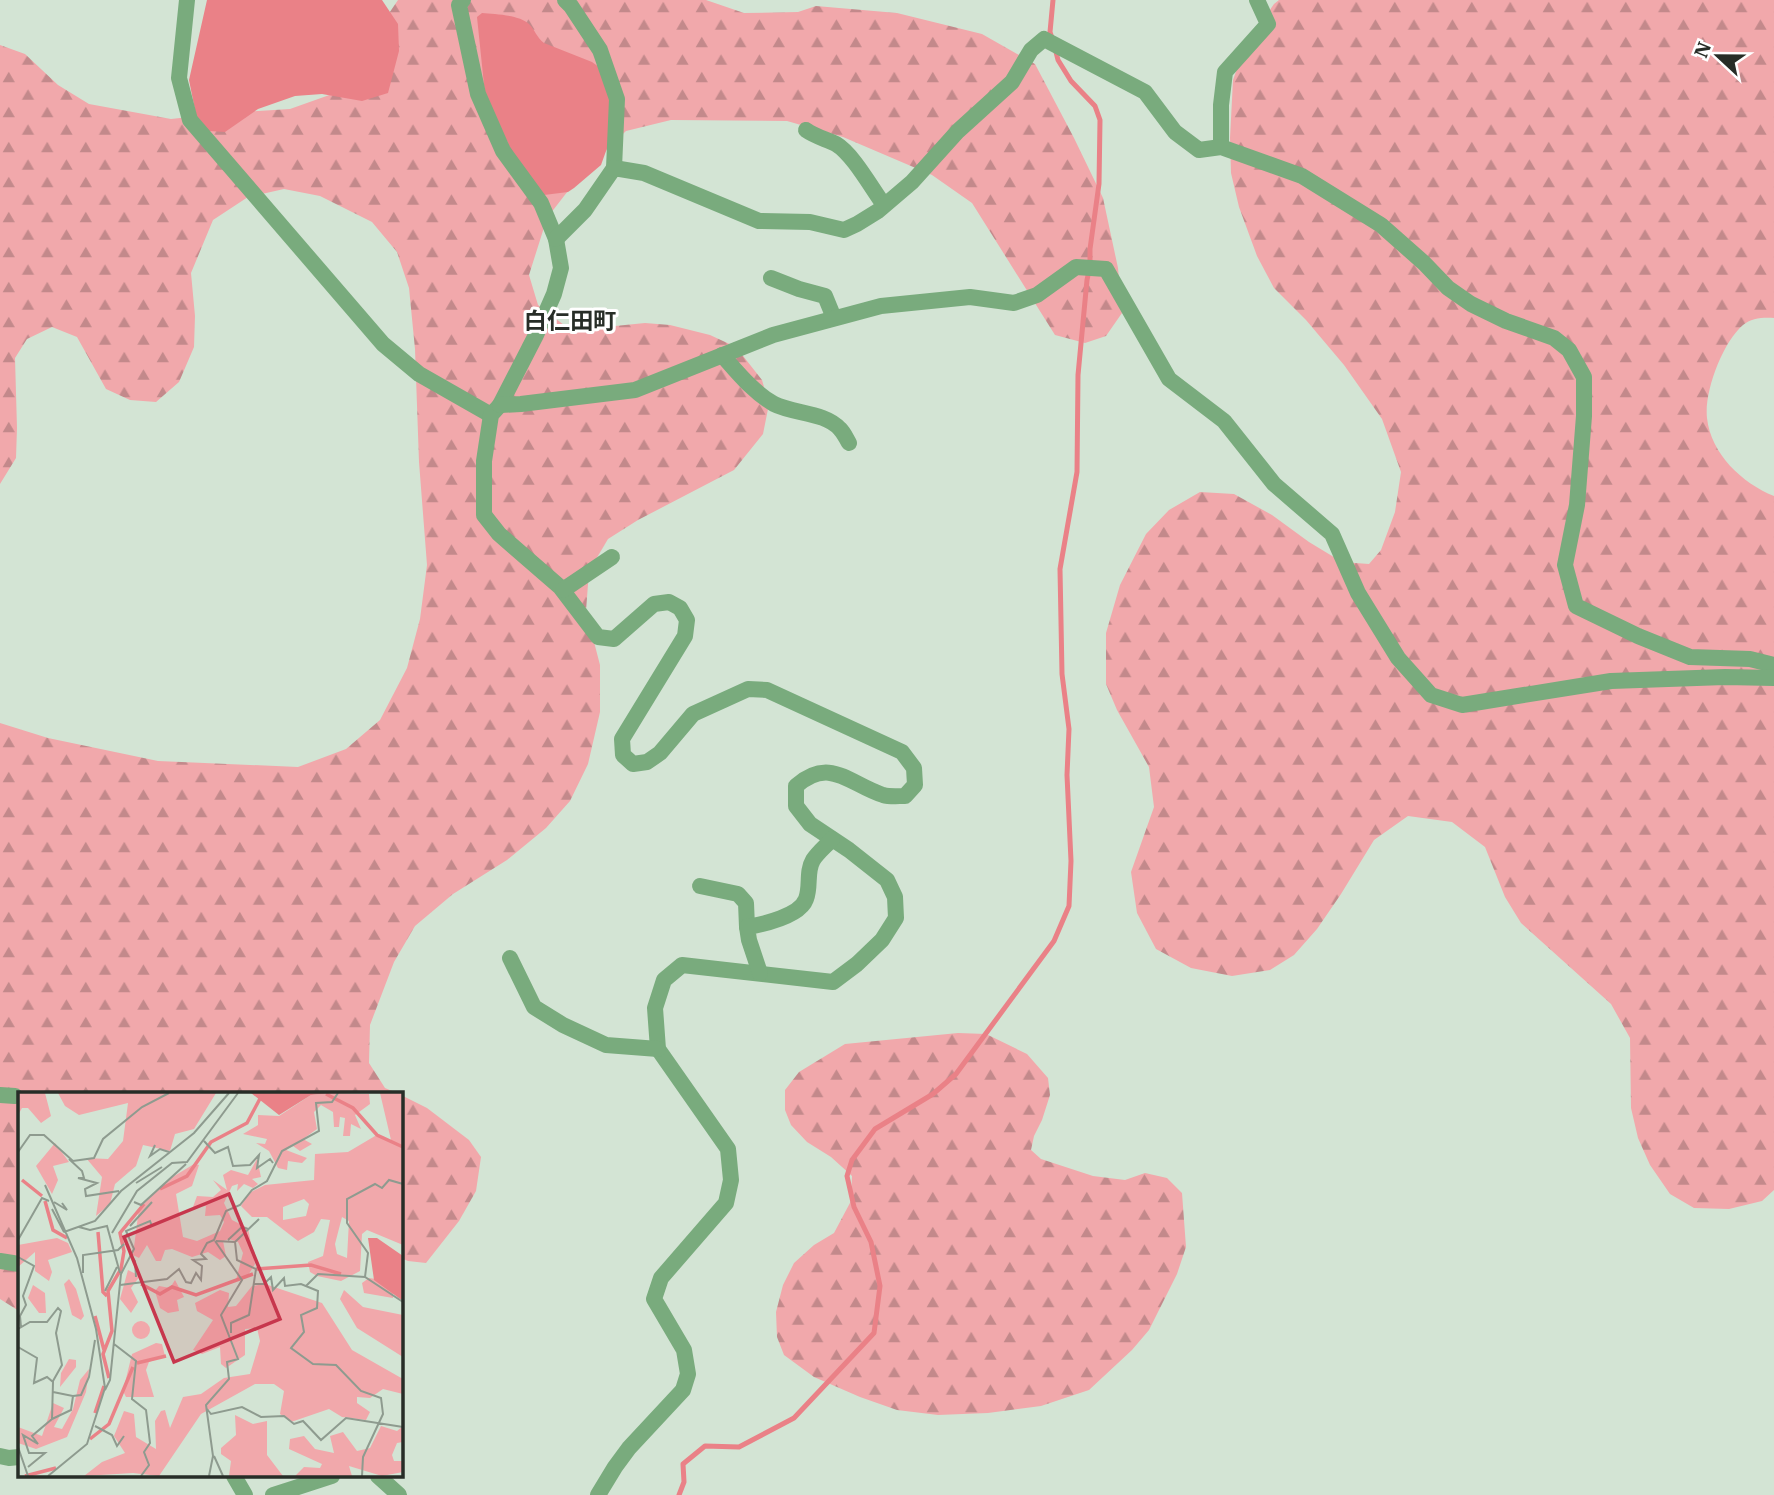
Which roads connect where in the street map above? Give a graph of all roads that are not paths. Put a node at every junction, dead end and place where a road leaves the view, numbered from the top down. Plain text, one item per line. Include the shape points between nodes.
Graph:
1 (187, 0) edge
2 (463, 0) edge
3 (565, 0) edge
4 (1257, 0) edge
5 (806, 130) dead end
6 (1221, 147) junction
7 (614, 168) junction
8 (884, 205) junction
9 (556, 239) junction
10 (771, 278) dead end
11 (834, 318) junction
12 (722, 355) junction
13 (496, 410) junction
14 (849, 443) dead end
15 (612, 557) dead end
16 (563, 590) junction
17 (1774, 665) edge
18 (1774, 678) edge
19 (832, 839) junction
20 (700, 886) dead end
21 (747, 927) junction
22 (510, 958) dead end
23 (760, 973) junction
24 (658, 1049) junction
25 (0, 1261) edge
26 (18, 1264) edge
27 (0, 1457) edge
28 (18, 1457) edge
29 (235, 1478) edge
30 (326, 1478) edge
31 (380, 1478) edge
32 (245, 1495) edge
33 (273, 1495) edge
34 (399, 1495) edge
35 (598, 1495) edge

1 - 13 street via 179,78 190,120 383,344 419,374
2 - 9 street via 459,5 478,94 503,151 541,202
3 - 7 street via 600,50 617,99
4 - 6 street via 1268,24 1225,72
5 - 8 street via 847,153
6 - 8 street via 1199,150 1175,132 1145,92 1044,39 1031,50 1012,82
6 - 17 street via 1302,176 1381,225 1471,304 1554,338 1569,350 1584,377 1577,505 1565,565 1576,606 1690,657 1750,659
7 - 8 street via 645,173 759,221 810,222 844,230
7 - 9 street via 585,210
9 - 13 street via 561,268 554,294
10 - 11 street via 825,296
11 - 12 street
11 - 18 street via 881,306 957,299 1014,303 1037,295 1076,267 1106,269 1169,379 1224,421 1274,484 1332,534 1358,593 1398,659 1431,695 1462,705 1611,681
12 - 13 street via 635,390
12 - 14 street via 759,393 775,404 822,417 839,428
13 - 16 street via 484,461 484,515
15 - 16 street
16 - 19 street via 598,637 614,639 654,604 669,602 680,608 687,620 685,636 622,739 623,755 632,764 660,753 693,714 748,690 767,690 902,752 914,768 915,785 905,796 886,796 829,771 808,776 796,786 796,806 810,824
19 - 21 street via 813,860 806,900 797,910
19 - 23 street via 887,880 895,897 896,918 882,940 834,982
20 - 21 street via 737,894 746,903
21 - 23 street
22 - 24 street via 534,1007 563,1025 606,1045
23 - 24 street via 682,965 664,980 656,1008
24 - 35 street via 728,1149 732,1180 726,1203 661,1278 654,1298 684,1350 688,1374 683,1390 629,1448
25 - 26 street
27 - 28 street
29 - 32 street
30 - 33 street
31 - 34 street

